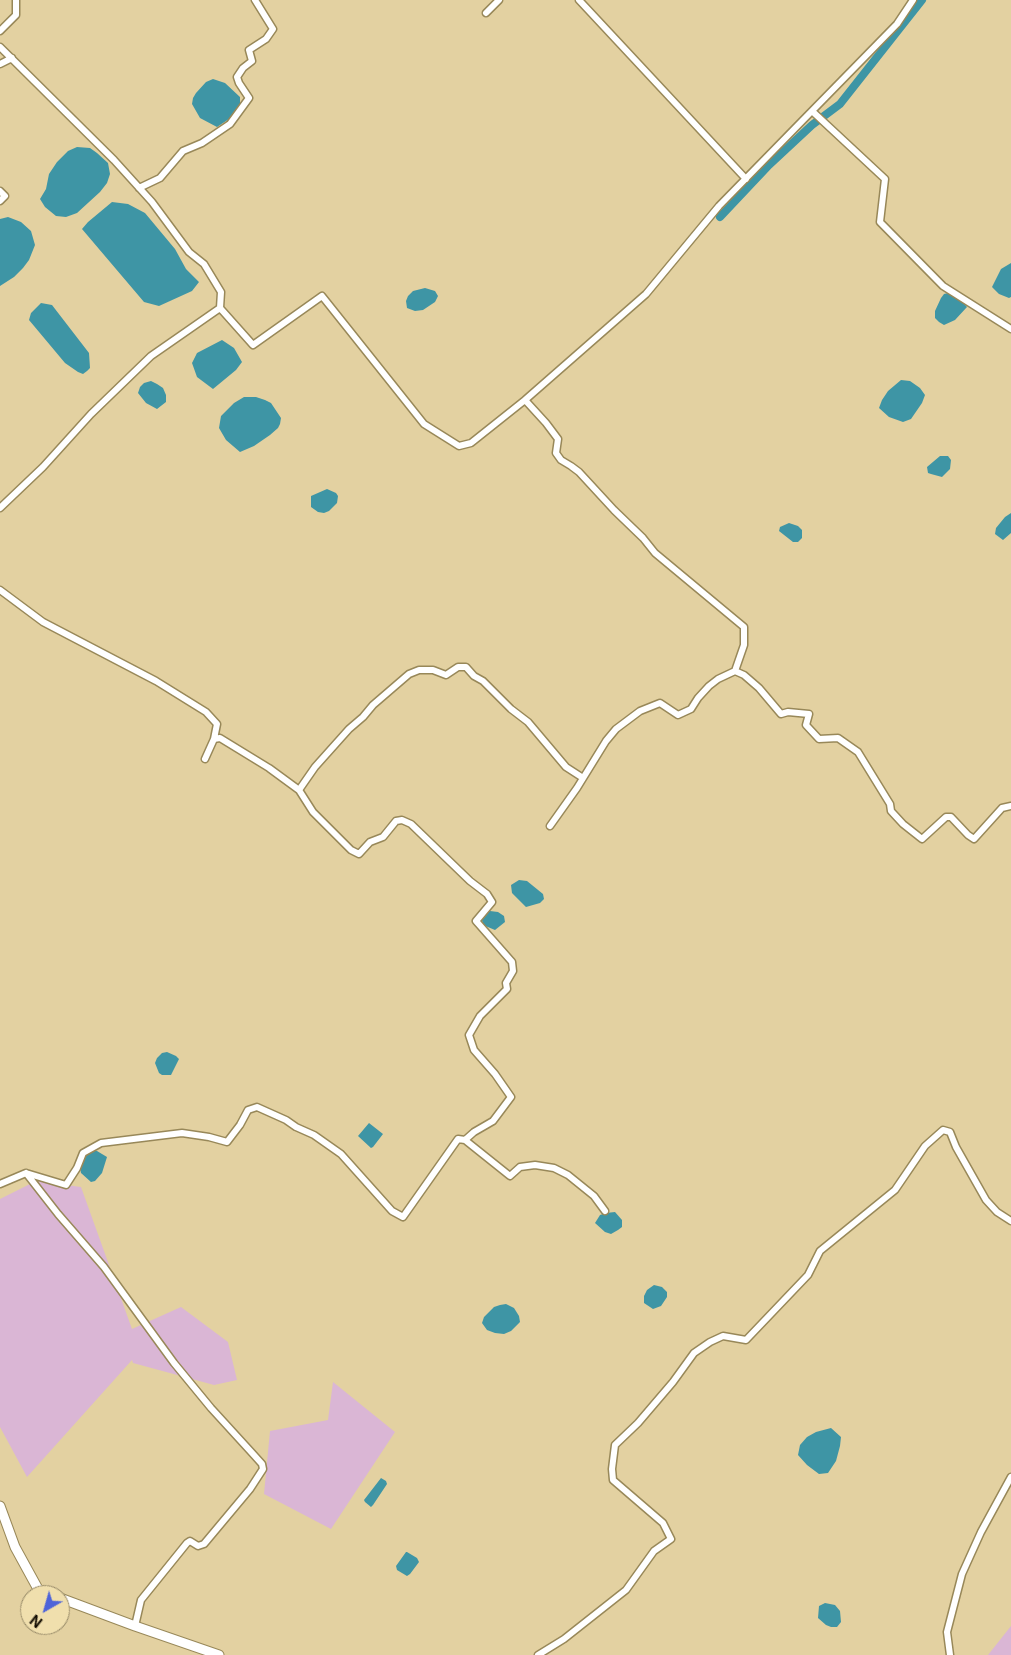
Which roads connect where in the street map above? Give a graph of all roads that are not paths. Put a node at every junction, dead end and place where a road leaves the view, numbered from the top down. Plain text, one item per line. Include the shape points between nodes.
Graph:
1 (16, 0) edge
2 (255, 0) edge
3 (499, 0) edge
4 (579, 0) edge
5 (913, 0) edge
6 (486, 12) dead end
7 (0, 31) edge
8 (0, 47) edge
9 (12, 58) junction
10 (0, 64) edge
11 (815, 113) junction
12 (746, 178) junction
13 (139, 188) junction
14 (0, 191) edge
15 (0, 201) edge
16 (220, 308) junction
17 (1011, 329) edge
18 (525, 400) junction
19 (0, 508) edge
20 (0, 590) edge
21 (735, 671) junction
22 (214, 739) junction
23 (205, 759) dead end
24 (583, 778) junction
25 (299, 790) junction
26 (1011, 806) edge
27 (550, 826) dead end
28 (465, 1140) junction
29 (26, 1173) junction
30 (0, 1184) edge
31 (605, 1211) dead end
32 (1011, 1221) edge
33 (1011, 1477) edge
34 (0, 1506) edge
35 (36, 1585) edge
36 (70, 1602) edge
37 (135, 1626) junction
38 (219, 1655) edge
39 (538, 1655) edge
40 (950, 1655) edge

1 - 7 street via 16,15
2 - 13 street via 273,29 266,39 249,50 252,61 237,77 249,98 230,124 184,152 160,178
3 - 6 street
4 - 12 street
5 - 11 street via 897,24
8 - 9 street
9 - 10 street
9 - 13 street
11 - 12 street
11 - 17 street via 885,179 880,222 943,286
12 - 18 street via 646,294
13 - 16 street via 189,252 204,264 221,292
14 - 15 street via 5,196
16 - 18 street via 253,345 322,296 424,424 459,446 471,443
16 - 19 street via 151,356
18 - 21 street via 558,439 556,453 561,460 579,472 655,553 744,627 744,645
20 - 22 street via 43,622 164,685 206,712 217,724
21 - 24 street via 709,686 690,710 678,715 660,703 640,711 616,728
21 - 26 street via 759,688 780,714 809,714 806,725 819,739 838,738 858,752 890,804 891,811 922,839 946,817 951,817 974,839 1002,808
22 - 23 street
22 - 25 street via 220,738
24 - 25 street via 566,767 528,722 483,681 466,667 458,667 446,674 419,670 409,674 349,729
24 - 27 street
25 - 28 street via 313,812 359,854 370,842 383,837 396,822 402,820 411,824 492,902 476,921 512,962 514,971 506,983 507,990 480,1016 469,1035 474,1050 511,1097 493,1121
28 - 29 street via 458,1139 403,1217 392,1211 341,1154 314,1135 257,1107 248,1110 227,1142 182,1133 101,1143 83,1153 66,1185
28 - 31 street via 510,1176 520,1167 535,1165 554,1168 568,1175 594,1196
29 - 30 street
29 - 37 street via 104,1267 174,1363 262,1464 263,1469 250,1489 204,1544 187,1543 141,1600
32 - 39 street via 986,1200 950,1132 943,1130 925,1146 895,1190 820,1251 808,1275 746,1340 723,1336 694,1353 674,1382 615,1445 612,1469 614,1480 664,1523 671,1539 654,1551 626,1590 564,1639
33 - 40 street via 962,1574 947,1632
34 - 35 main road via 15,1547
36 - 37 main road
37 - 38 main road

